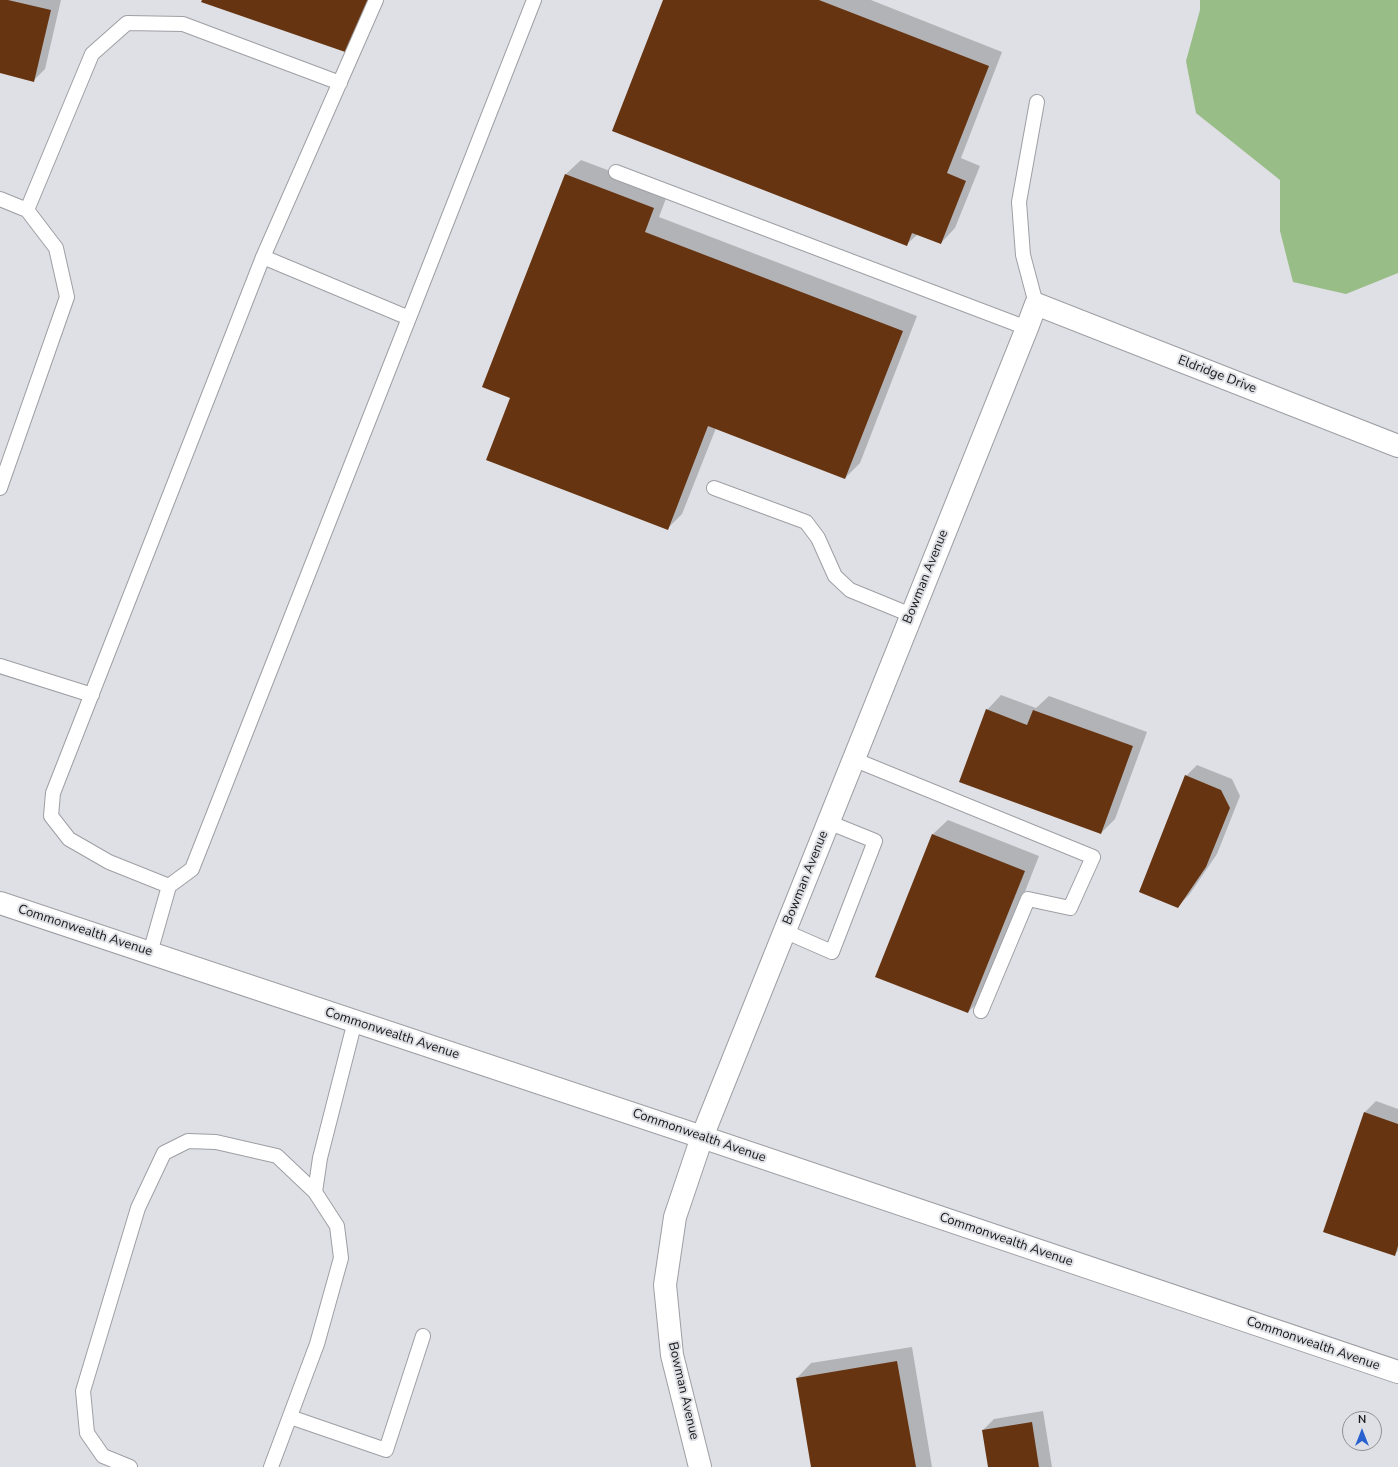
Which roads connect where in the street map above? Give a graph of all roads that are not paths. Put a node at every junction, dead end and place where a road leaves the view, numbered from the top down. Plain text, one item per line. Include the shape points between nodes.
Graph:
1 (376, 0) edge
2 (534, 0) edge
3 (340, 82) junction
4 (1037, 102) dead end
5 (616, 172) dead end
6 (0, 199) edge
7 (27, 210) junction
8 (263, 257) junction
9 (1036, 304) junction
10 (409, 318) junction
11 (1027, 328) junction
12 (1398, 446) edge
13 (0, 488) edge
14 (714, 488) dead end
15 (911, 615) junction
16 (0, 666) edge
17 (92, 695) junction
18 (853, 759) junction
19 (828, 822) junction
20 (169, 886) junction
21 (0, 903) edge
22 (784, 931) junction
23 (150, 953) junction
24 (981, 1011) dead end
25 (355, 1021) junction
26 (702, 1137) junction
27 (315, 1192) junction
28 (423, 1336) dead end
29 (1398, 1372) edge
30 (290, 1417) junction
31 (130, 1467) edge
32 (271, 1467) edge
33 (700, 1467) edge

1 - 3 lane
2 - 10 lane
3 - 7 lane via 183,24 127,23 92,54
3 - 8 lane
4 - 9 lane via 1019,202 1023,255
5 - 11 lane
6 - 7 lane
7 - 13 lane via 56,248 67,297
8 - 10 lane
8 - 17 lane
9 - 11 street, Bowman Avenue
9 - 12 street, Eldridge Drive
10 - 20 lane via 192,869
11 - 15 street, Bowman Avenue
14 - 15 lane via 806,522 818,538 835,576 850,590
15 - 18 street, Bowman Avenue
16 - 17 lane
17 - 20 lane via 53,793 51,816 69,839 109,862
18 - 19 street, Bowman Avenue
18 - 24 lane via 1093,857 1070,908 1028,899
19 - 22 street, Bowman Avenue
19 - 22 lane via 875,841 832,952
20 - 23 lane
21 - 23 street, Commonwealth Avenue
22 - 26 street, Bowman Avenue
23 - 25 street, Commonwealth Avenue
25 - 26 street, Commonwealth Avenue
25 - 27 lane via 320,1158
26 - 29 street, Commonwealth Avenue
26 - 33 street, Bowman Avenue via 675,1217 665,1285 672,1355
27 - 30 lane via 337,1226 341,1258 318,1344
27 - 31 lane via 277,1156 216,1142 188,1141 164,1153 138,1208 83,1391 87,1433 103,1456
28 - 30 lane via 386,1450
30 - 32 lane

